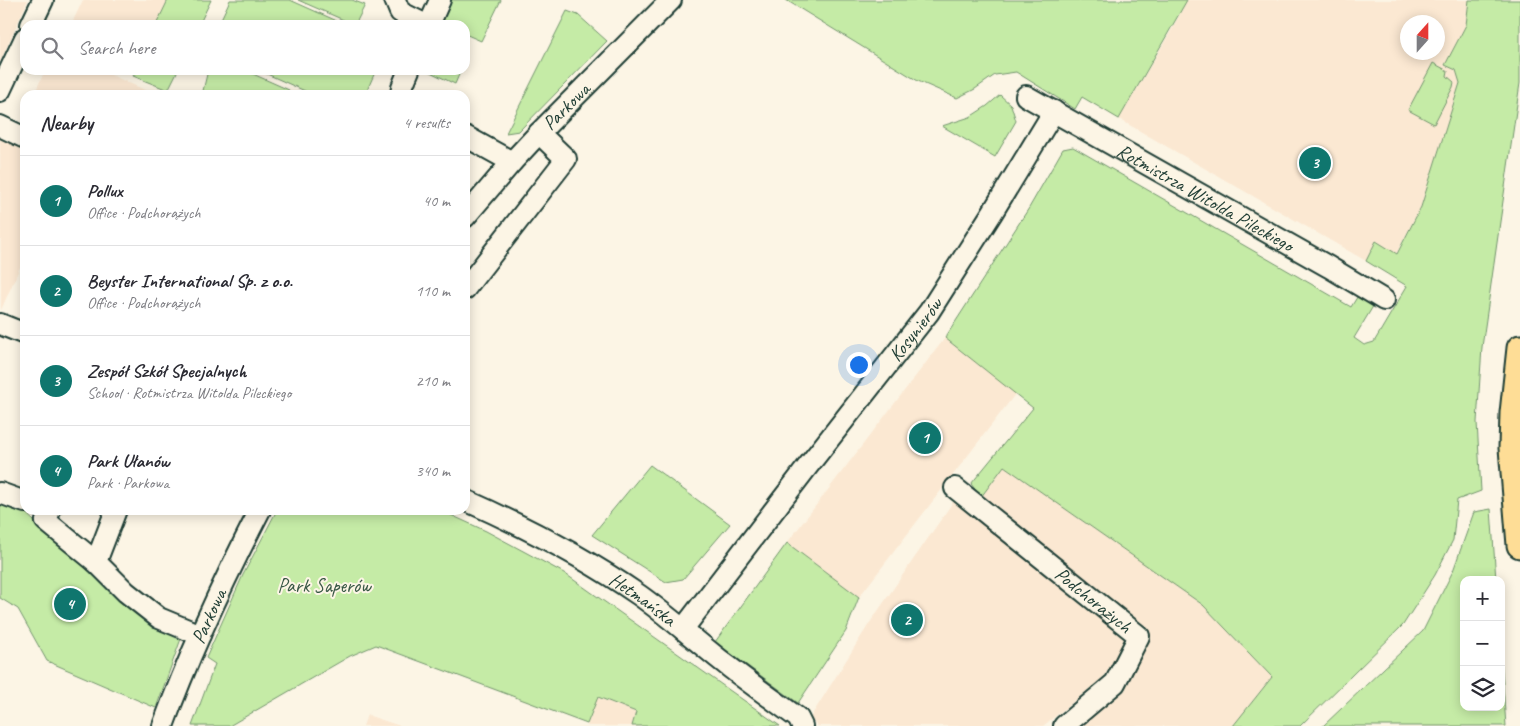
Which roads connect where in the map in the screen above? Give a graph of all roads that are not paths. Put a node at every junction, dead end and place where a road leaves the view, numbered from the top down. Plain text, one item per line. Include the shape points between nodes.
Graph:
1 (43, 0) edge
2 (395, 0) edge
3 (440, 0) edge
4 (671, 0) edge
5 (33, 20) edge
6 (417, 20) edge
7 (430, 20) edge
8 (20, 49) edge
9 (407, 75) edge
10 (402, 90) edge
11 (0, 91) edge
12 (1026, 96) dead end
13 (1054, 111) junction
14 (0, 126) edge
15 (539, 133) junction
16 (20, 136) edge
17 (470, 139) edge
18 (512, 162) junction
19 (470, 211) edge
20 (470, 283) edge
21 (1384, 300) dead end
22 (0, 324) edge
23 (20, 332) edge
24 (1520, 348) edge
25 (955, 488) dead end
26 (0, 493) edge
27 (20, 500) edge
28 (470, 502) edge
29 (44, 515) edge
30 (114, 515) edge
31 (257, 515) edge
32 (1520, 545) edge
33 (96, 562) junction
34 (683, 629) junction
35 (200, 635) junction
36 (163, 726) edge
37 (802, 726) edge
38 (1064, 726) edge

1 - 5 street
2 - 6 street via 400,12
3 - 7 street
4 - 15 street, Parkowa
8 - 11 street
9 - 10 street
12 - 13 street, Rotmistrza Witolda Pileckiego
13 - 21 street, Rotmistrza Witolda Pileckiego
13 - 34 street, Kosynierów via 929,312
14 - 16 street
15 - 18 street, Parkowa
15 - 20 street via 566,159
17 - 18 street
18 - 19 street, Parkowa
22 - 23 street
24 - 32 main road via 1512,448
25 - 38 street, Podchorążych via 1139,636 1115,683
26 - 27 street
28 - 34 street, Hetmańska via 576,554 639,595
29 - 33 street
30 - 33 street
31 - 35 street, Parkowa
33 - 35 street via 159,618
34 - 37 street, Hetmańska via 798,718
35 - 36 street, Parkowa

